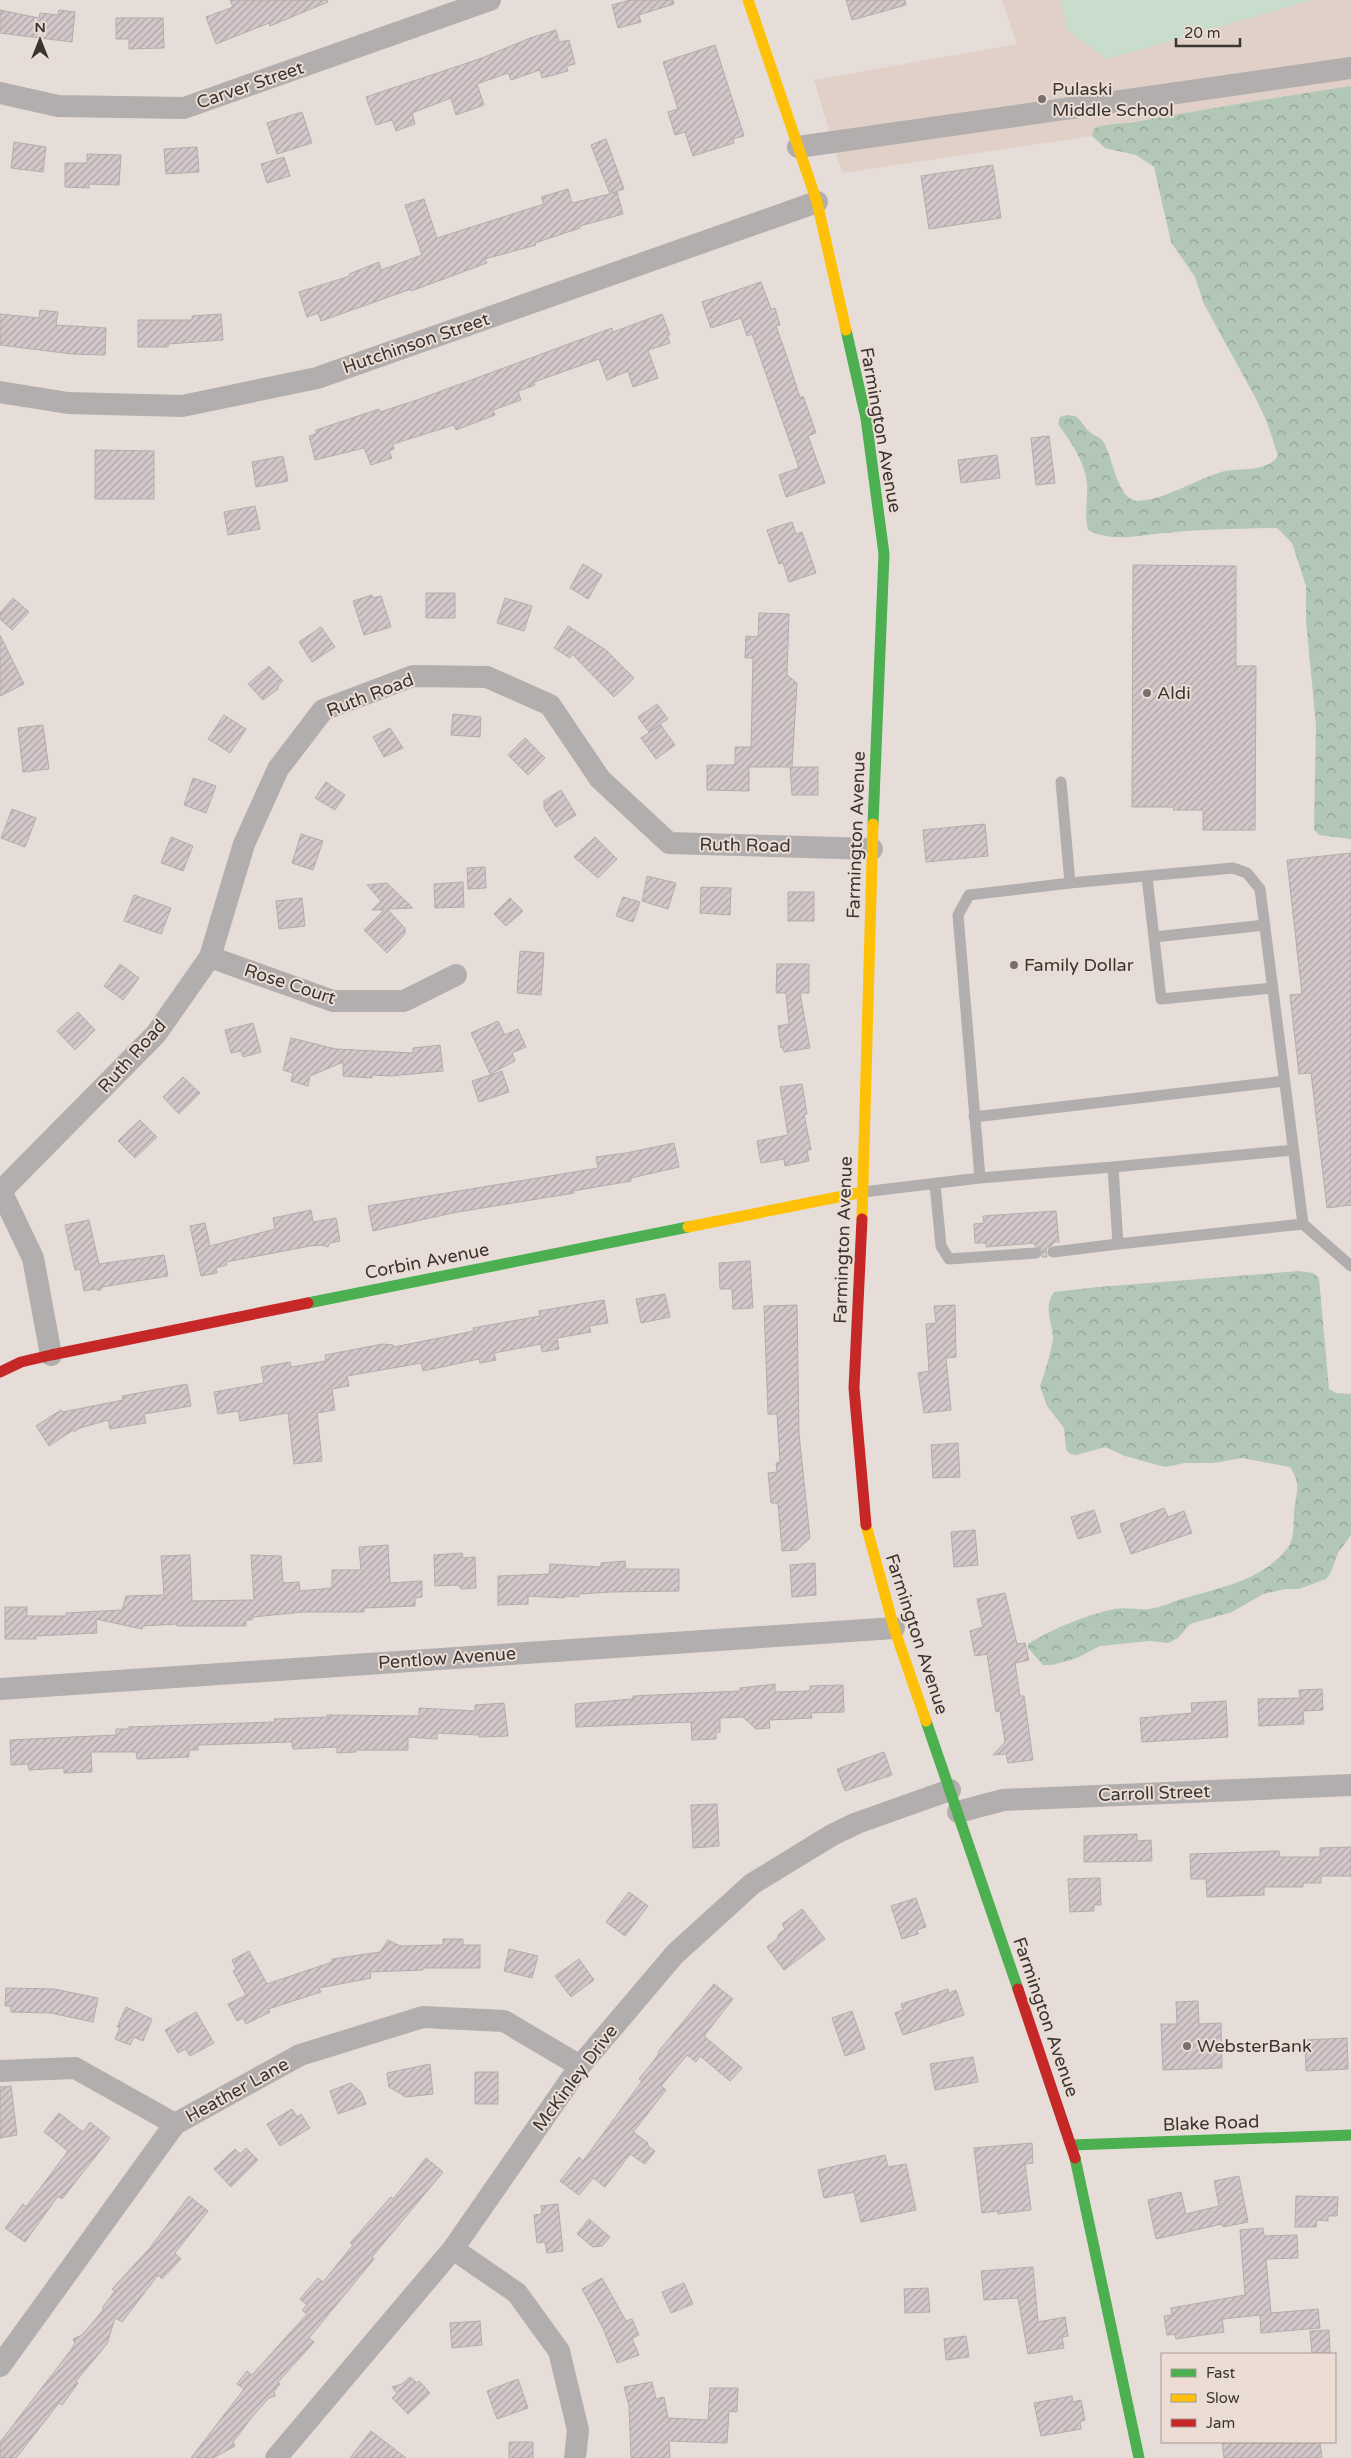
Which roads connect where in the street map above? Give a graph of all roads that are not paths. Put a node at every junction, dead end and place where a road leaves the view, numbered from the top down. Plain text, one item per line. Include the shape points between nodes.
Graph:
1 (490, 0) edge
2 (748, 0) edge
3 (1351, 68) edge
4 (0, 93) edge
5 (798, 146) junction
6 (817, 202) junction
7 (0, 392) edge
8 (1061, 782) dead end
9 (872, 849) junction
10 (1147, 877) junction
11 (1070, 882) junction
12 (1265, 925) junction
13 (1154, 937) junction
14 (210, 957) junction
15 (456, 974) dead end
16 (1273, 988) junction
17 (1285, 1081) junction
18 (974, 1117) junction
19 (1293, 1150) junction
20 (1113, 1167) junction
21 (980, 1178) junction
22 (935, 1184) junction
23 (1, 1190) edge
24 (863, 1192) junction
25 (1303, 1224) junction
26 (1118, 1244) junction
27 (1053, 1252) dead end
28 (1036, 1253) dead end
29 (1351, 1266) edge
30 (51, 1355) junction
31 (0, 1372) edge
32 (894, 1628) junction
33 (0, 1689) edge
34 (1351, 1785) edge
35 (950, 1790) junction
36 (958, 1812) junction
37 (580, 2066) junction
38 (0, 2071) edge
39 (176, 2124) junction
40 (1351, 2135) edge
41 (1072, 2145) junction
42 (453, 2249) junction
43 (0, 2366) edge
44 (276, 2458) edge
45 (575, 2458) edge
46 (1139, 2458) edge

1 - 4 street, Carver Street via 184,108 58,106
2 - 5 main road, Farmington Avenue
3 - 5 street
5 - 6 main road, Farmington Avenue
6 - 7 street, Hutchinson Street via 317,378 182,406 68,403
6 - 9 main road, Farmington Avenue via 866,418 884,554
8 - 11 lane
9 - 14 street, Ruth Road via 669,843 600,778 550,704 487,677 413,676 323,710 278,769 244,844
9 - 24 main road, Farmington Avenue
10 - 11 lane
10 - 12 lane via 1233,868 1247,873 1260,889
10 - 13 lane
11 - 18 lane via 969,895 958,915
12 - 13 lane
12 - 16 lane
13 - 16 lane via 1161,999
14 - 15 street, Rose Court via 333,1001 404,1001
14 - 23 street, Ruth Road via 156,1034
16 - 17 lane
17 - 18 lane
17 - 19 lane
18 - 21 lane
19 - 20 lane
19 - 25 lane
20 - 21 lane
20 - 26 lane
21 - 22 lane
22 - 24 lane
22 - 28 lane via 941,1246 949,1259
23 - 30 street via 33,1258
24 - 30 main road, Corbin Avenue
24 - 32 main road, Farmington Avenue via 854,1388 864,1518
25 - 26 lane
25 - 29 lane
26 - 27 lane
30 - 31 main road, Corbin Avenue via 21,1362
32 - 33 street, Pentlow Avenue
32 - 35 main road, Farmington Avenue
34 - 36 street, Carroll Street via 1044,1797 989,1802
35 - 36 main road, Farmington Avenue
35 - 37 street, McKinley Drive via 857,1823 752,1884 675,1954
36 - 41 main road, Farmington Avenue
37 - 39 street, Heather Lane via 504,2021 423,2017 300,2054
37 - 42 street, McKinley Drive
38 - 39 street via 76,2068
39 - 43 street, Heather Lane
40 - 41 main road, Blake Road
41 - 46 main road, Farmington Avenue
42 - 44 street, McKinley Drive
42 - 45 street via 517,2293 559,2352 578,2430

